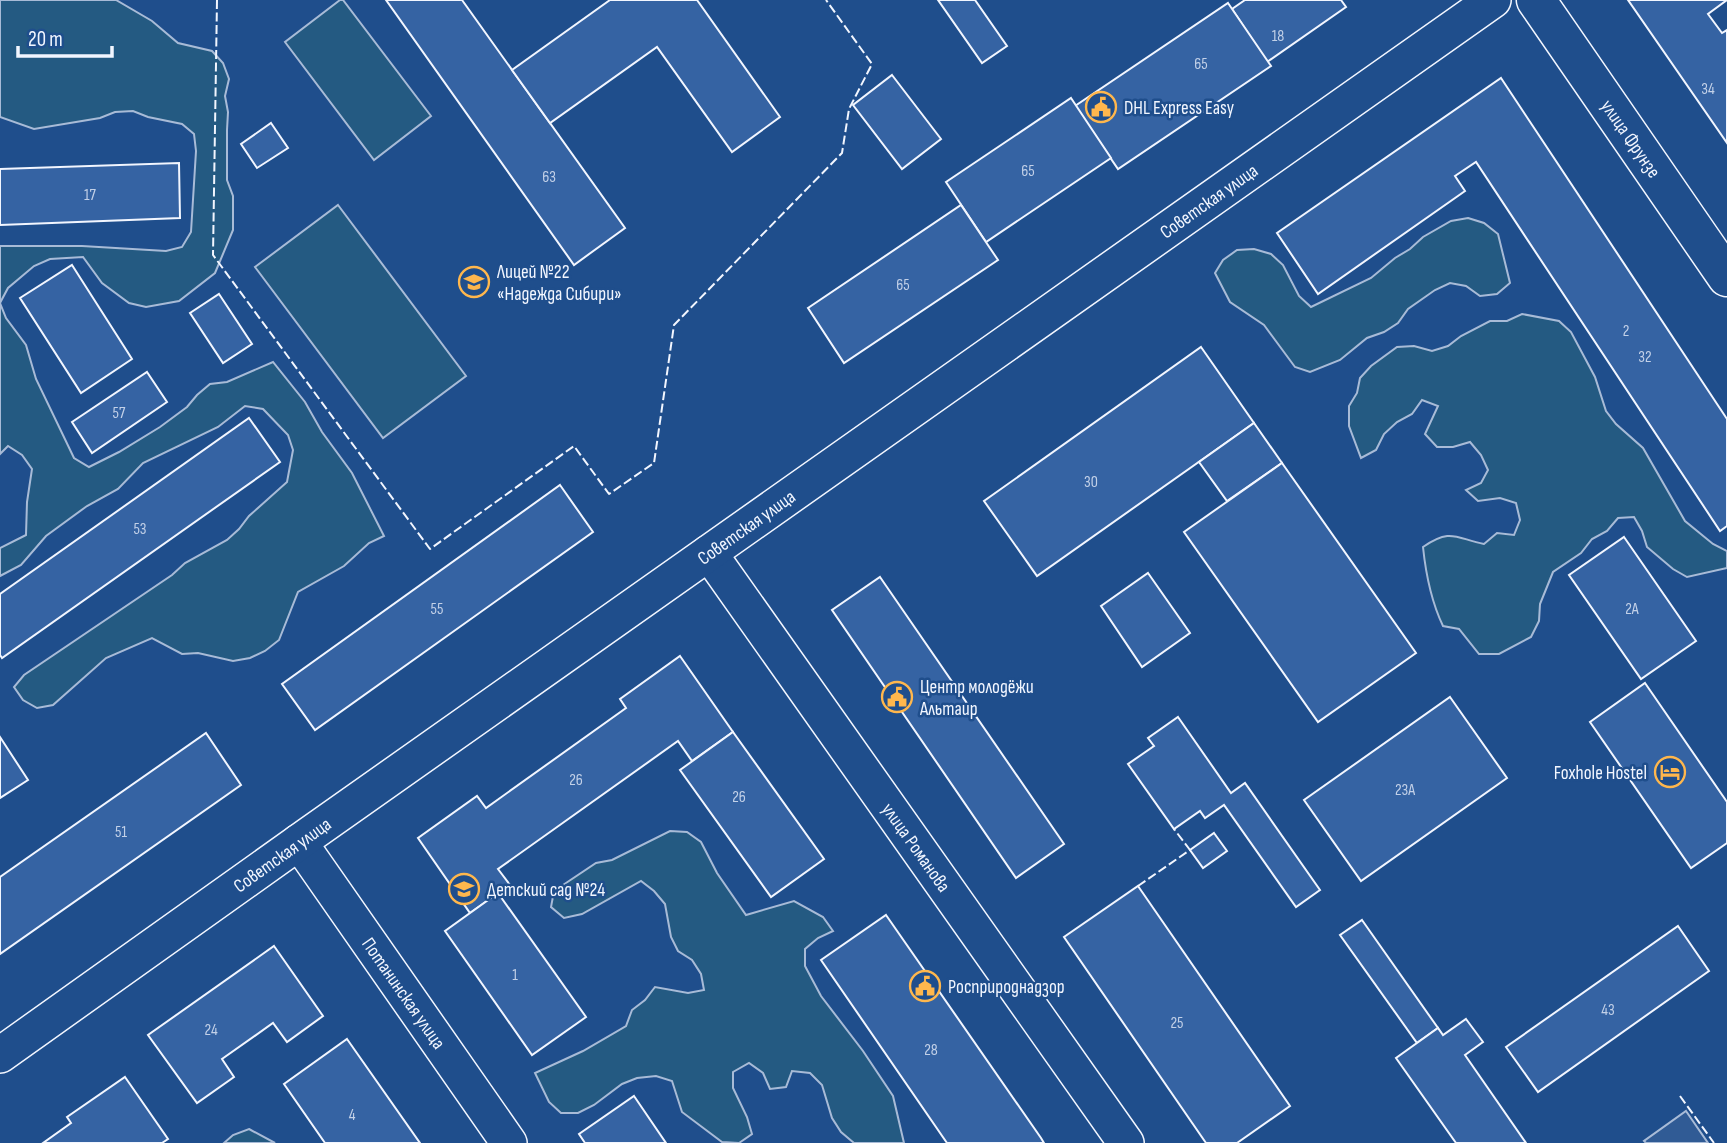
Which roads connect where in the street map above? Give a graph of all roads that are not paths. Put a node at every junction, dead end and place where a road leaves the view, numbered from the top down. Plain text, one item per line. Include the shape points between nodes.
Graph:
1 (1493, 0) edge
2 (1536, 0) edge
3 (1727, 277) edge
4 (709, 553) junction
5 (299, 842) junction
6 (0, 1055) edge
7 (509, 1143) edge
8 (1126, 1143) edge

1 - 4 street, Советская улица
2 - 3 main road, улица Фрунзе
4 - 5 street, Советская улица
4 - 8 street, улица Романова
5 - 6 street, Советская улица
5 - 7 street, Потанинская улица

